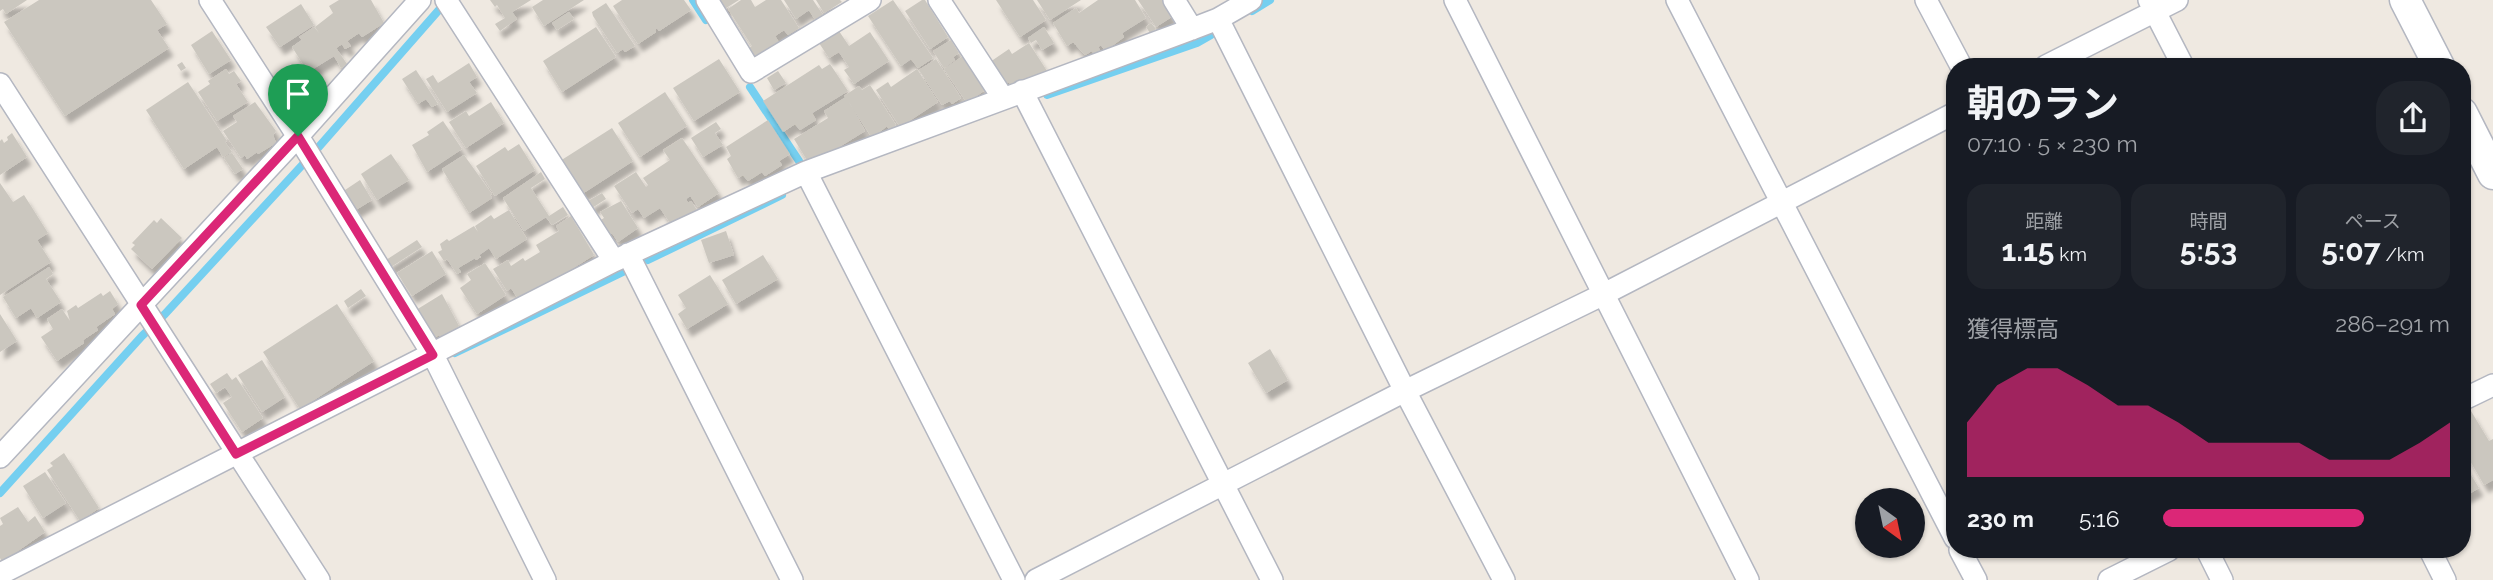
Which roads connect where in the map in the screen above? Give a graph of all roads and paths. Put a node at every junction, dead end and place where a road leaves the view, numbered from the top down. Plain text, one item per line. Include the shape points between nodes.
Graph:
1 (210, 0) edge
2 (420, 0) edge
3 (707, 0) edge
4 (870, 0) edge
5 (1174, 0) edge
6 (1251, 0) edge
7 (1455, 0) edge
8 (1676, 0) edge
9 (1926, 0) edge
10 (2177, 0) edge
11 (2405, 0) edge
12 (948, 3) edge
13 (449, 5) edge
14 (2152, 6) edge
15 (1218, 19) junction
16 (1192, 29) junction
17 (1957, 58) edge
18 (2060, 58) edge
19 (2179, 58) edge
20 (2435, 58) edge
21 (0, 85) edge
22 (1013, 94) junction
23 (1946, 118) edge
24 (2471, 131) edge
25 (305, 148) junction
26 (806, 172) junction
27 (2493, 174) edge
28 (1782, 202) junction
29 (621, 257) junction
30 (1604, 294) junction
31 (149, 317) junction
32 (433, 355) junction
33 (2493, 385) edge
34 (1405, 391) junction
35 (2471, 396) edge
36 (236, 454) junction
37 (0, 457) edge
38 (1223, 485) junction
39 (1946, 521) edge
40 (1964, 558) edge
41 (2153, 558) edge
42 (2211, 558) edge
43 (2434, 558) edge
44 (0, 574) edge
45 (319, 580) edge
46 (545, 580) edge
47 (792, 580) edge
48 (1014, 580) edge
49 (1036, 580) edge
50 (1272, 580) edge
51 (1504, 580) edge
52 (1748, 580) edge
53 (1976, 580) edge
54 (2109, 580) edge
55 (2222, 580) edge
56 (2445, 580) edge

1 - 25 street
2 - 25 street
3 - 4 street via 751,72
5 - 16 street
6 - 15 street
7 - 30 street
8 - 28 street
9 - 17 street
10 - 14 street
11 - 20 main road
12 - 22 street
13 - 29 street
14 - 18 street
14 - 19 street
15 - 16 street
15 - 34 street
16 - 22 street
21 - 31 street
22 - 26 street
22 - 38 street
23 - 28 street
24 - 27 main road
25 - 31 street
25 - 32 street
26 - 29 street
26 - 48 street
28 - 30 street
28 - 39 street
29 - 32 street
29 - 47 street
30 - 34 street
30 - 52 street
31 - 36 street
31 - 37 street
32 - 36 street
32 - 46 street
33 - 35 street
34 - 38 street
34 - 51 street
36 - 44 street
36 - 45 street
38 - 49 street
38 - 50 street
40 - 53 street
41 - 54 street
42 - 55 street
43 - 56 street

